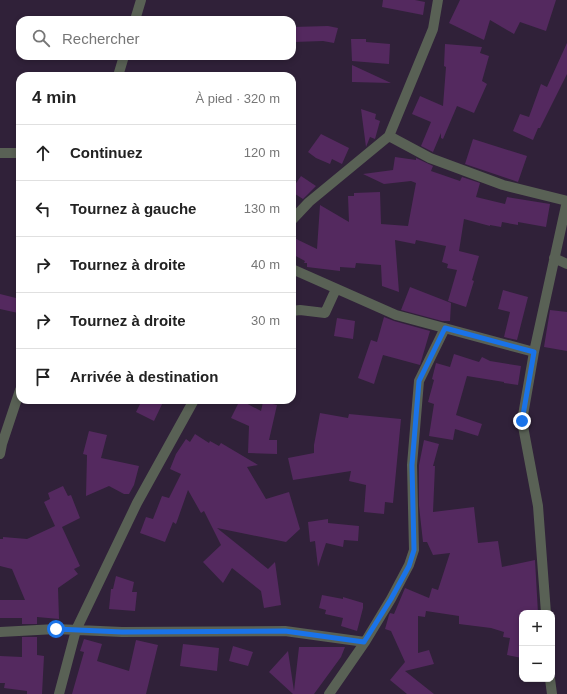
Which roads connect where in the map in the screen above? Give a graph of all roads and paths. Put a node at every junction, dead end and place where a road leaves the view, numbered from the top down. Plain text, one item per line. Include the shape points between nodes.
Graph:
1 (141, 0) edge
2 (438, 0) edge
3 (136, 16) edge
4 (123, 60) edge
5 (119, 72) edge
6 (389, 136) junction
7 (0, 153) edge
8 (16, 153) edge
9 (567, 201) edge
10 (296, 216) edge
11 (554, 258) junction
12 (567, 264) edge
13 (296, 271) edge
14 (336, 289) junction
15 (296, 310) edge
16 (445, 328) junction
17 (534, 352) junction
18 (16, 402) edge
19 (192, 404) edge
20 (1, 447) edge
21 (546, 610) edge
22 (76, 630) junction
23 (0, 632) edge
24 (364, 642) junction
25 (550, 682) edge
26 (59, 694) edge
27 (329, 694) edge
28 (552, 694) edge

1 - 3 street
2 - 6 street via 433,29
4 - 5 street
6 - 9 street via 430,158 504,185
6 - 10 street
7 - 8 street
9 - 11 street
11 - 12 street
11 - 17 street
13 - 14 street
14 - 15 street via 325,313
14 - 16 street via 396,315
16 - 17 street
16 - 24 street via 419,381 412,465 414,550 409,566 395,592
17 - 21 street via 522,421 538,506
18 - 20 street
19 - 22 street via 137,503
22 - 23 street
22 - 24 street via 172,633 285,631
22 - 26 street
24 - 27 street
25 - 28 street

